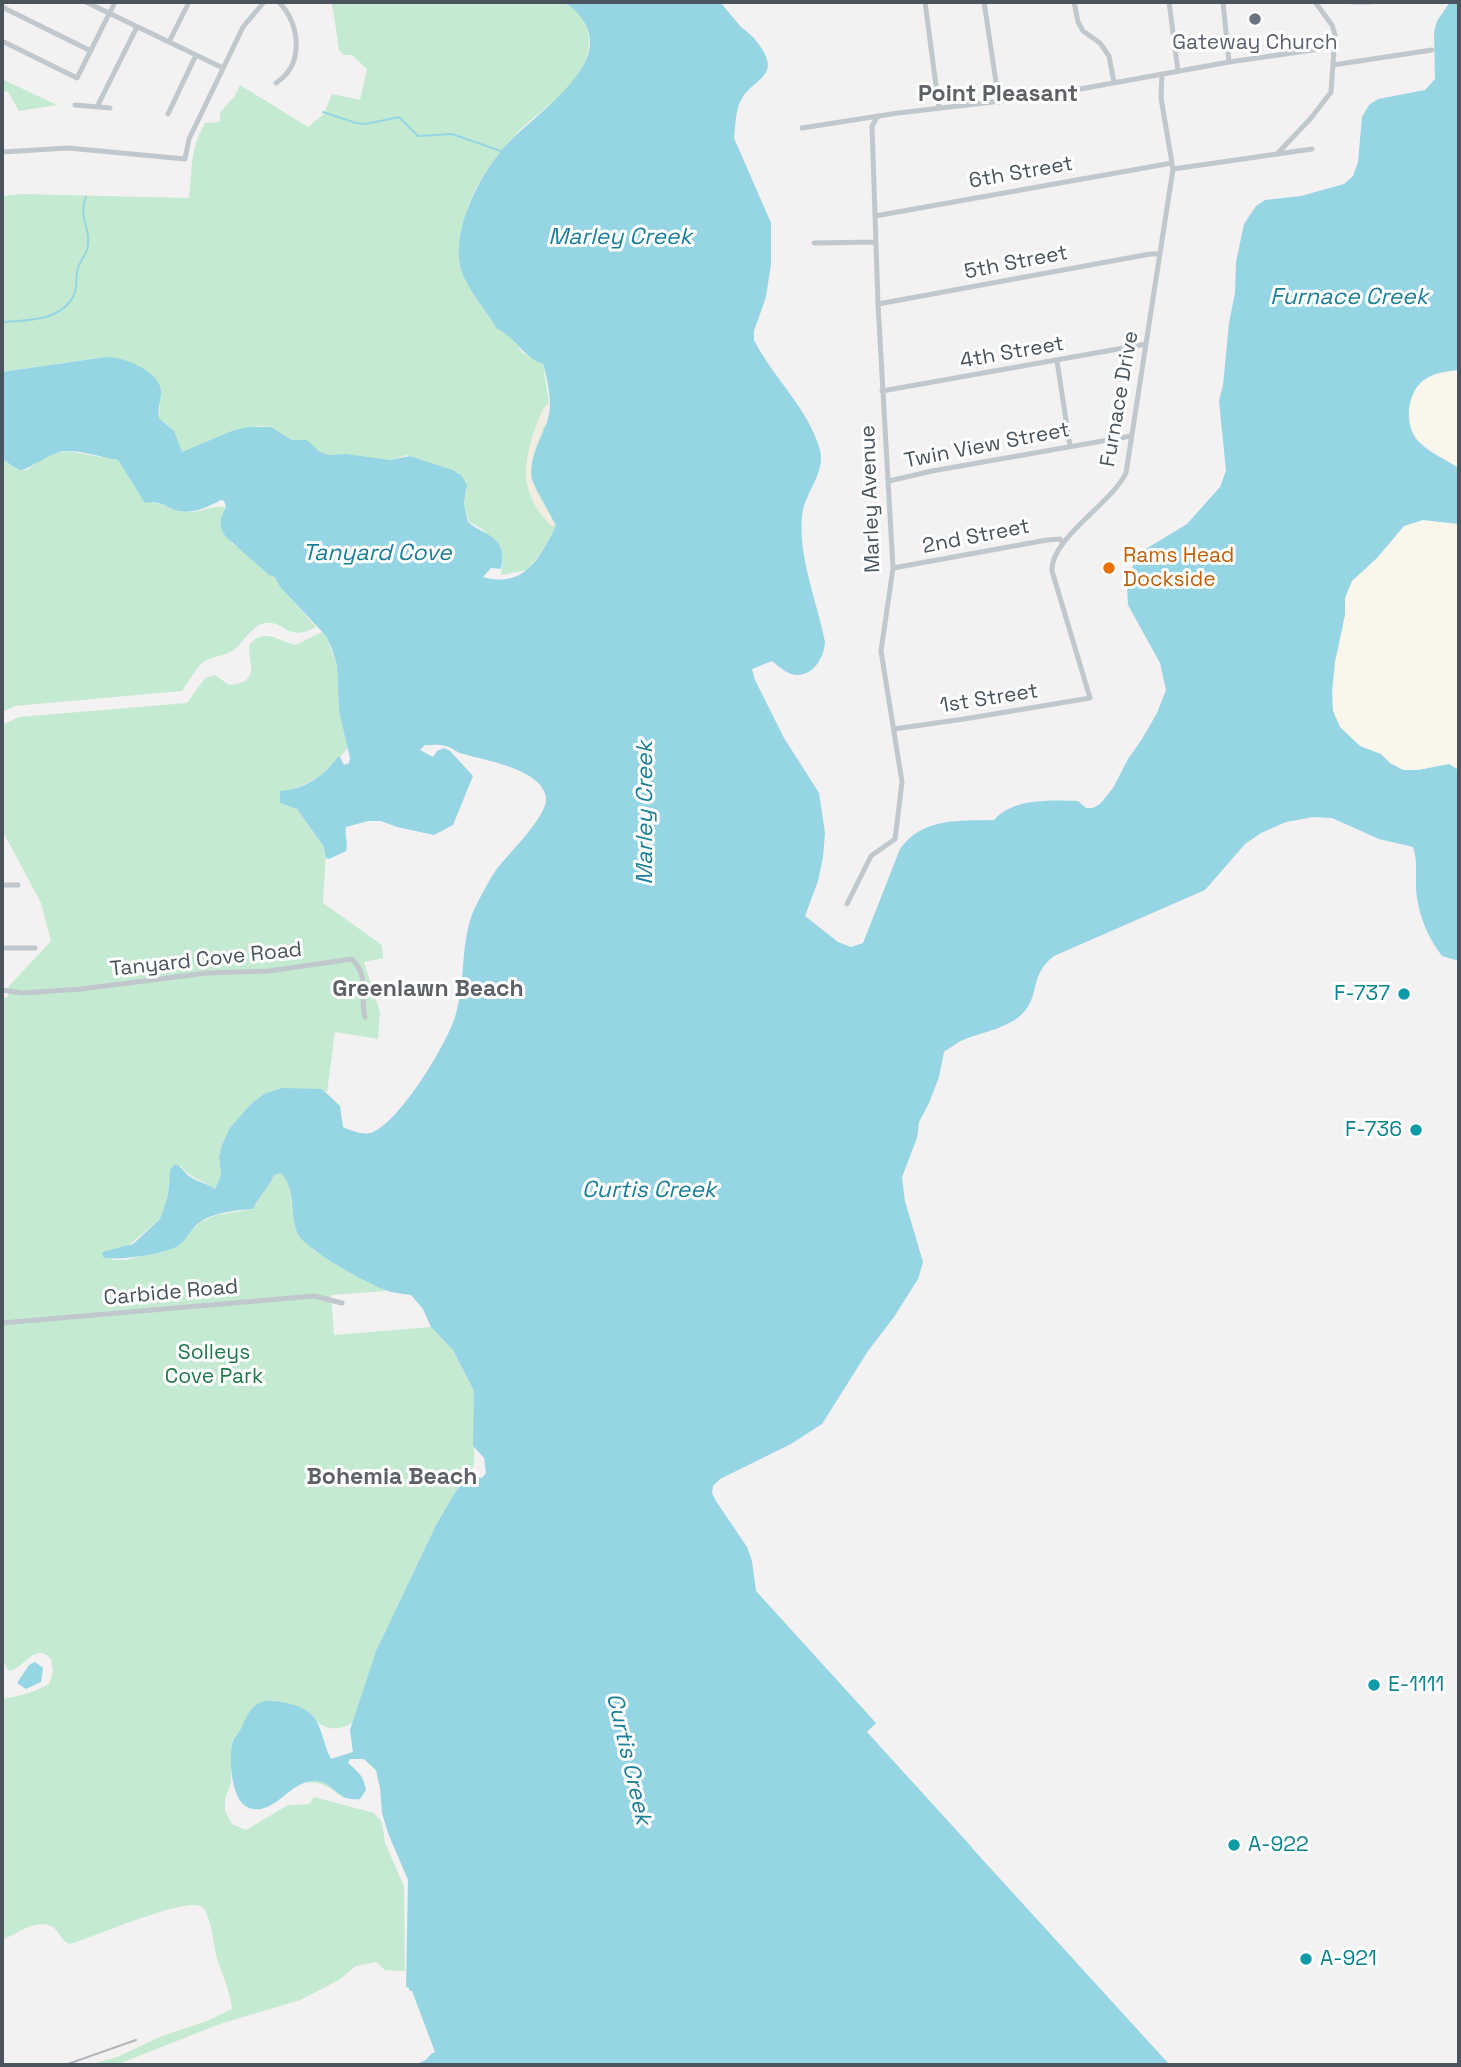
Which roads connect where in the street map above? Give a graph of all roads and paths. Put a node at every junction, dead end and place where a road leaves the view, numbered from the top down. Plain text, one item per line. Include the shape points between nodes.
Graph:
1 (86, 2) edge
2 (115, 2) edge
3 (189, 2) edge
4 (264, 2) edge
5 (279, 2) edge
6 (925, 2) edge
7 (984, 2) edge
8 (1074, 2) edge
9 (1169, 2) edge
10 (1223, 2) edge
11 (1315, 2) edge
12 (1352, 2) edge
13 (1369, 2) edge
14 (2, 7) edge
15 (109, 13) junction
16 (136, 27) junction
17 (2, 41) edge
18 (169, 42) junction
19 (1334, 47) junction
20 (1432, 50) dead end
21 (91, 51) junction
22 (196, 55) junction
23 (1229, 62) junction
24 (1333, 65) junction
25 (223, 68) junction
26 (1178, 71) junction
27 (1162, 74) junction
28 (276, 83) dead end
29 (1114, 83) junction
30 (999, 102) junction
31 (75, 105) dead end
32 (97, 107) junction
33 (110, 108) dead end
34 (939, 108) junction
35 (168, 114) dead end
36 (878, 116) junction
37 (802, 128) dead end
38 (1312, 149) dead end
39 (2, 152) edge
40 (1277, 154) junction
41 (1172, 166) junction
42 (875, 216) junction
43 (876, 242) junction
44 (814, 243) dead end
45 (1160, 254) junction
46 (878, 304) junction
47 (1146, 344) junction
48 (1057, 361) junction
49 (882, 391) junction
50 (1131, 436) junction
51 (1070, 446) junction
52 (889, 481) junction
53 (1062, 543) junction
54 (892, 568) junction
55 (1088, 699) joint
56 (894, 729) junction
57 (18, 885) dead end
58 (2, 886) edge
59 (847, 904) dead end
60 (2, 948) edge
61 (34, 948) dead end
62 (2, 990) edge
63 (365, 1017) dead end
64 (342, 1303) dead end
65 (2, 1323) edge

1 - 15 street
2 - 15 street
3 - 18 street
4 - 25 street via 246,22
5 - 28 street via 294,24 297,44 292,66
6 - 34 street
7 - 30 street
8 - 29 street via 1083,31 1110,56
9 - 26 street
10 - 23 street
11 - 19 street via 1332,25
12 - 13 street
14 - 21 street
15 - 16 street
15 - 21 street
16 - 18 street
16 - 32 street
17 - 21 street via 77,78
18 - 22 street
19 - 23 street
19 - 24 street
20 - 24 street
22 - 25 street
22 - 35 street
23 - 26 street
24 - 40 street via 1327,100
25 - 39 street via 189,139 185,159 68,148
26 - 27 street
27 - 29 street
27 - 41 street, Furnace Drive via 1161,98
29 - 30 street
30 - 34 street
31 - 32 street
32 - 33 street
34 - 36 street
36 - 37 street
36 - 42 street, Marley Avenue via 872,126
38 - 40 street, 6th Street
40 - 41 street, 6th Street
41 - 42 street, 6th Street
41 - 45 street, Furnace Drive
42 - 43 street, Marley Avenue
43 - 44 street
43 - 46 street, Marley Avenue
45 - 46 street, 5th Street
45 - 47 street, Furnace Drive
46 - 49 street, Marley Avenue
47 - 48 street, 4th Street
47 - 50 street, Furnace Drive
48 - 49 street, 4th Street
48 - 51 street
49 - 52 street, Marley Avenue
50 - 51 street, Twin View Street
50 - 53 street, Furnace Drive via 1126,473 1117,488
51 - 52 street, Twin View Street
52 - 54 street, Marley Avenue
53 - 54 street, 2nd Street via 1060,539 1047,540
53 - 55 street, Furnace Drive via 1052,558 1052,571
54 - 56 street, Marley Avenue via 881,651
55 - 56 street, 1st Street
56 - 59 street, Marley Avenue via 902,782 895,839 871,856
57 - 58 street
60 - 61 street
62 - 63 street, Tanyard Cove Road via 81,989 352,959 362,972
64 - 65 street, Carbide Road via 314,1296

